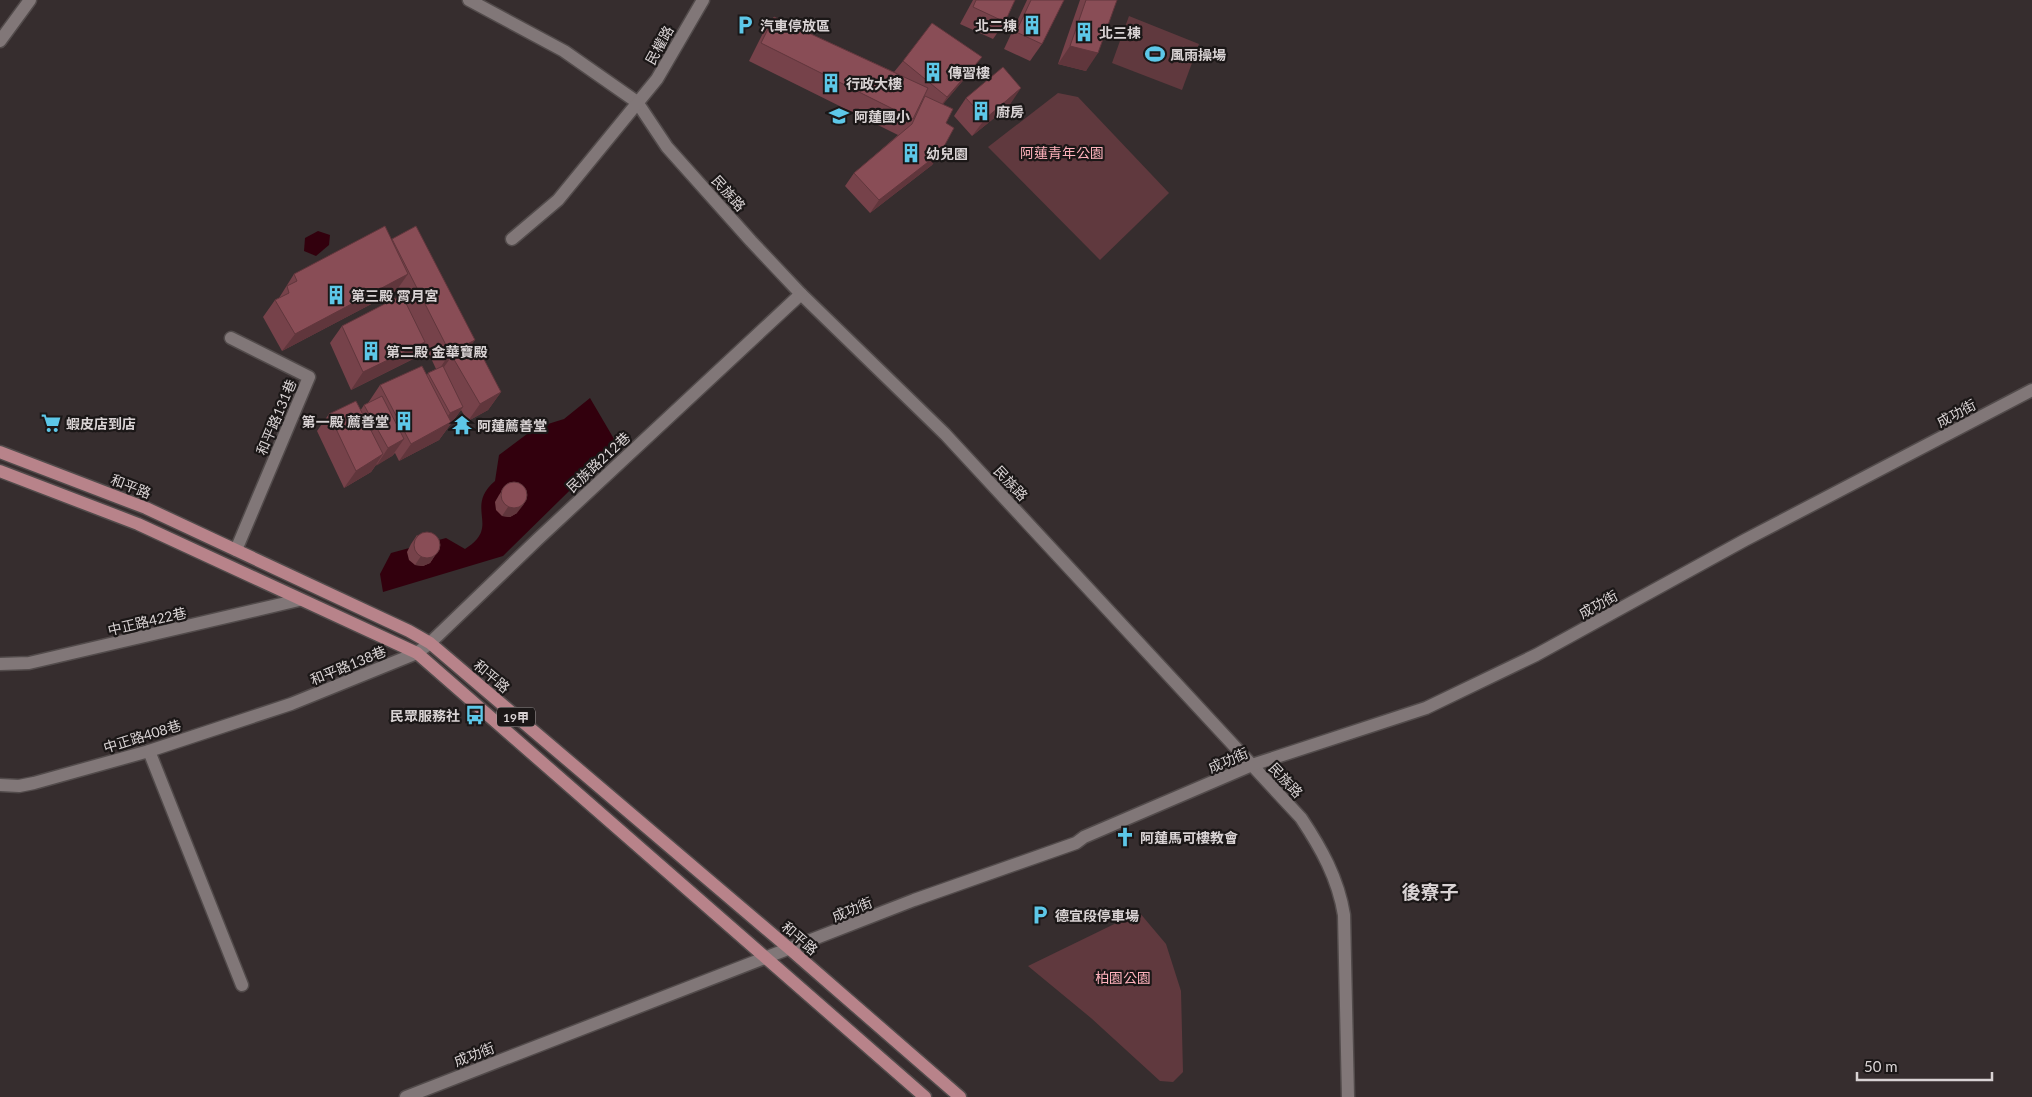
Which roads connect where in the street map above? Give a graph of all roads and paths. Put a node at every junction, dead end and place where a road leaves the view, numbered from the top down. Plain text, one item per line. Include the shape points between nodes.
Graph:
1 (30, 0) edge
2 (469, 0) edge
3 (703, 0) edge
4 (0, 41) edge
5 (637, 102) junction
6 (512, 240) dead end
7 (800, 294) junction
8 (231, 338) dead end
9 (2032, 390) edge
10 (0, 452) edge
11 (0, 471) edge
12 (236, 550) junction
13 (299, 600) junction
14 (430, 643) junction
15 (417, 653) junction
16 (0, 664) edge
17 (291, 704) joint
18 (149, 751) junction
19 (1252, 765) junction
20 (0, 785) edge
21 (791, 950) junction
22 (767, 959) junction
23 (242, 985) dead end
24 (406, 1097) edge
25 (925, 1097) edge
26 (960, 1097) edge
27 (1348, 1097) edge

1 - 4 street
2 - 5 street, 民族路 via 564,51
3 - 5 street, 民權路 via 657,79
5 - 6 street, 民權路 via 558,200
5 - 7 street, 民族路 via 667,147
7 - 14 street, 民族路212巷
7 - 19 street, 民族路 via 945,434
8 - 12 street, 和平路131巷 via 309,377
9 - 19 street, 成功街 via 1745,540 1536,655 1426,708
10 - 12 main road, 和平路 / 19甲 via 146,508
11 - 13 main road, 19甲 via 138,524
12 - 14 main road, 和平路 / 19甲
13 - 15 main road, 19甲
13 - 16 street, 中正路422巷 via 29,662
14 - 15 street, 民族路212巷
14 - 21 main road, 和平路 / 19甲
15 - 17 street, 和平路138巷
15 - 22 main road, 19甲
17 - 18 street, 中正路408巷
18 - 20 street, 中正路408巷 via 34,783
18 - 23 street
19 - 21 street, 成功街 via 1076,843 914,900
19 - 27 street, 民族路 via 1301,818 1322,849 1341,898
21 - 22 street, 成功街
21 - 26 main road, 和平路 / 19甲
22 - 24 street, 成功街
22 - 25 main road, 19甲

